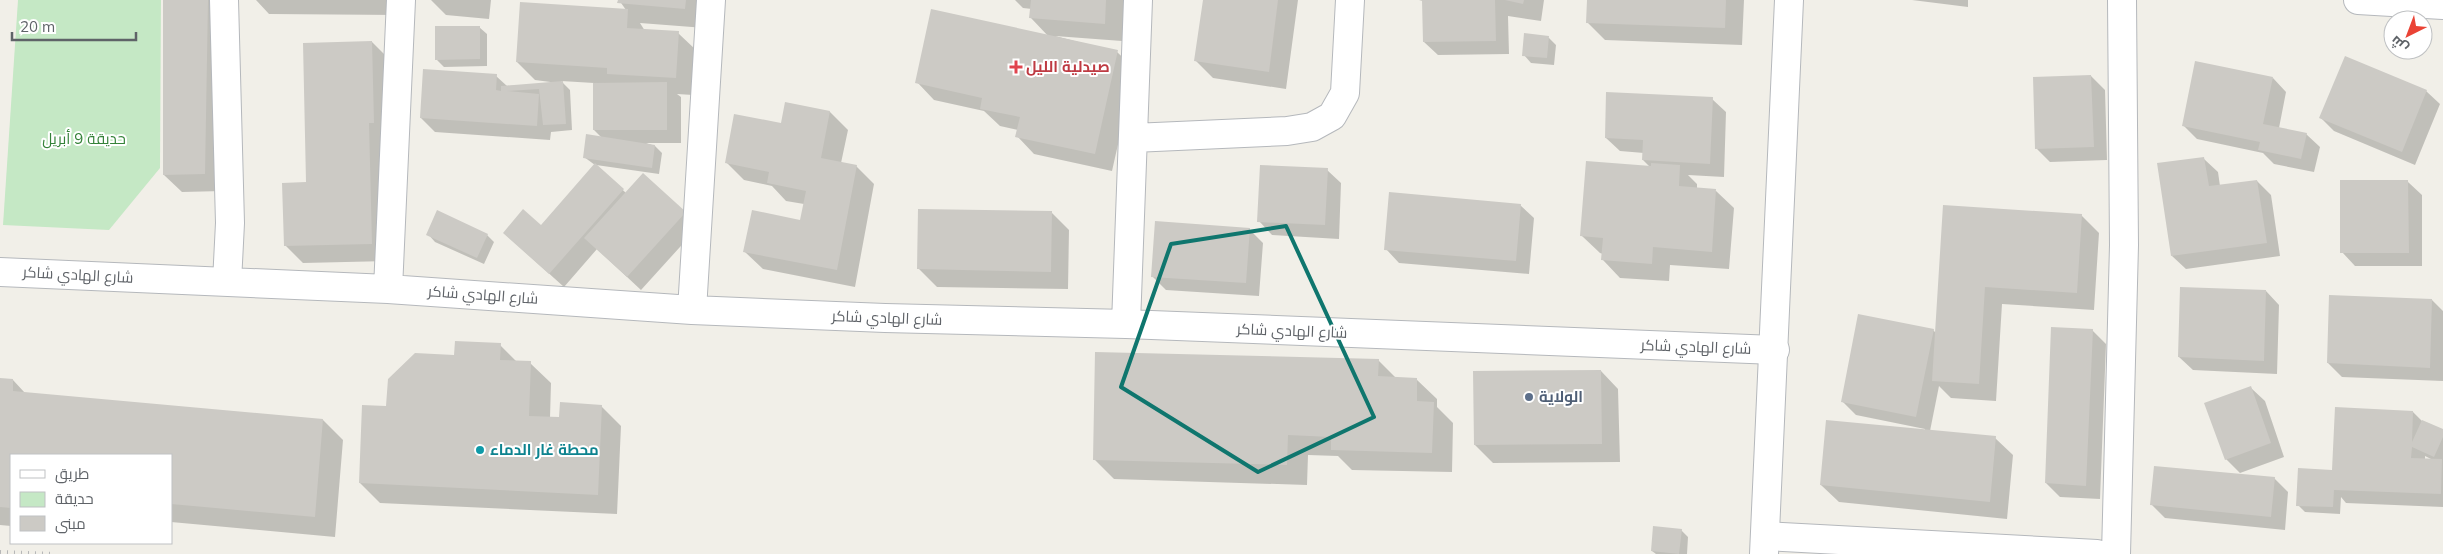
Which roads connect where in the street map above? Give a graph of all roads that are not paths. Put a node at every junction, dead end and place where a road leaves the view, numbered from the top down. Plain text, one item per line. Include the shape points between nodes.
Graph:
1 (224, 0) edge
2 (401, 0) edge
3 (711, 0) edge
4 (1138, 0) edge
5 (1350, 0) edge
6 (1789, 0) edge
7 (2122, 0) edge
8 (2358, 0) edge
9 (2443, 5) edge
10 (1133, 138) junction
11 (0, 272) edge
12 (227, 282) junction
13 (388, 289) junction
14 (692, 310) junction
15 (1126, 324) junction
16 (1774, 350) junction
17 (1764, 545) edge
18 (2097, 554) edge
19 (2116, 554) edge

1 - 12 street via 230,223
2 - 13 street
3 - 14 street
4 - 10 street
5 - 10 street via 1344,93 1332,116 1312,127 1287,132
6 - 16 street
7 - 19 street via 2124,245
8 - 9 street
10 - 15 street
11 - 12 street, شارع الهادي شاكر
12 - 13 street, شارع الهادي شاكر
13 - 14 street, شارع الهادي شاكر
14 - 15 street, شارع الهادي شاكر
15 - 16 street, شارع الهادي شاكر
16 - 17 street
17 - 18 street

